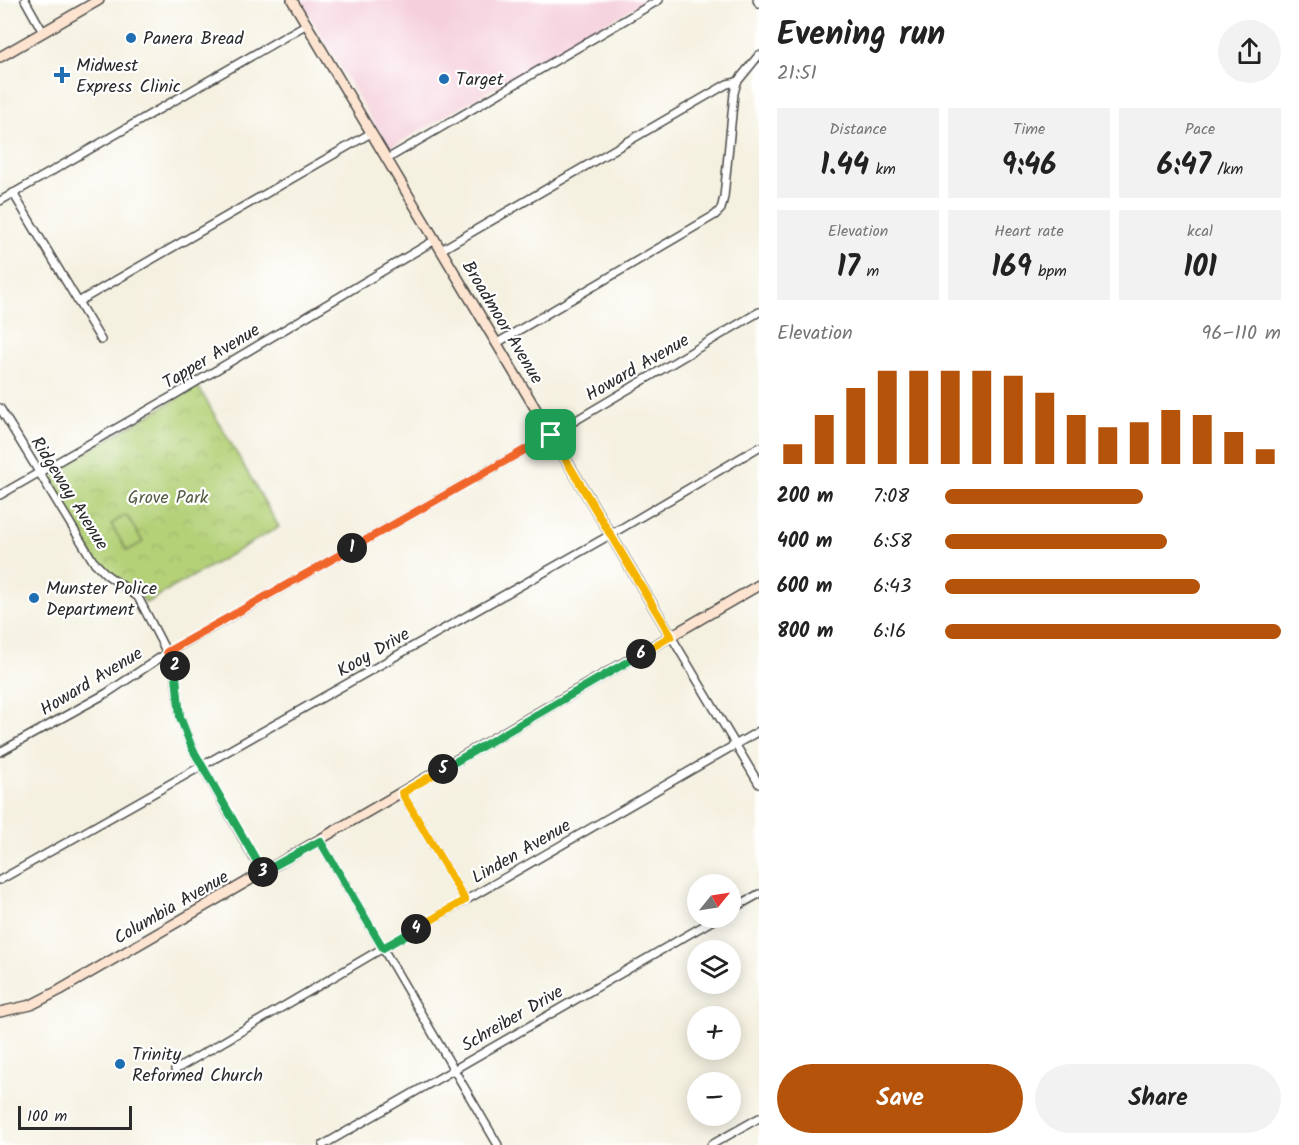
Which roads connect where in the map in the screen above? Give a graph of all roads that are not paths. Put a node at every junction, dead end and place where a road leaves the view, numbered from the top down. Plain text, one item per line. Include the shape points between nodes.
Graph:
1 (25, 0) edge
2 (99, 0) edge
3 (292, 0) edge
4 (659, 0) edge
5 (757, 0) edge
6 (759, 4) edge
7 (307, 24) junction
8 (43, 32) junction
9 (759, 55) edge
10 (0, 57) edge
11 (737, 82) junction
12 (371, 133) junction
13 (387, 159) junction
14 (13, 193) junction
15 (0, 201) edge
16 (435, 240) junction
17 (441, 250) junction
18 (78, 302) junction
19 (759, 312) edge
20 (101, 340) dead end
21 (497, 343) junction
22 (0, 408) edge
23 (551, 435) junction
24 (759, 447) edge
25 (40, 473) junction
26 (0, 495) edge
27 (610, 535) junction
28 (759, 585) edge
29 (671, 636) junction
30 (167, 652) junction
31 (759, 731) edge
32 (736, 744) junction
33 (0, 752) edge
34 (203, 766) junction
35 (759, 784) edge
36 (402, 793) junction
37 (320, 841) junction
38 (261, 873) junction
39 (0, 880) edge
40 (759, 894) edge
41 (465, 900) junction
42 (741, 904) edge
43 (700, 928) edge
44 (383, 948) junction
45 (0, 1012) edge
46 (453, 1069) junction
47 (175, 1071) dead end
48 (759, 1118) edge
49 (323, 1145) edge
50 (498, 1145) edge
51 (711, 1145) edge

1 - 8 street
2 - 8 street
3 - 7 street, Broadmoor Avenue
4 - 13 street
5 - 6 street
7 - 12 street, Broadmoor Avenue
7 - 14 street
8 - 10 street
9 - 11 street
11 - 17 street via 727,84
11 - 21 street via 721,209
12 - 13 street, Broadmoor Avenue
12 - 18 street
13 - 16 street, Broadmoor Avenue
14 - 15 street
14 - 18 street
16 - 17 street, Broadmoor Avenue
16 - 25 street, Tapper Avenue
17 - 21 street, Broadmoor Avenue
18 - 20 street
19 - 23 street, Howard Avenue
21 - 23 street, Broadmoor Avenue
22 - 25 street, Ridgeway Avenue
23 - 27 street, Broadmoor Avenue
23 - 30 street, Howard Avenue
24 - 27 street, Kooy Drive
25 - 26 street, Tapper Avenue
25 - 30 street, Ridgeway Avenue via 93,561 138,597
27 - 29 street, Broadmoor Avenue
27 - 34 street, Kooy Drive
28 - 29 street, Columbia Avenue
29 - 32 street, Broadmoor Avenue
29 - 36 street, Columbia Avenue
30 - 33 street, Howard Avenue via 107,693
30 - 34 street, Ridgeway Avenue via 176,669 180,717
31 - 32 street, Linden Avenue
32 - 35 street, Broadmoor Avenue
32 - 41 street, Linden Avenue
34 - 38 street, Ridgeway Avenue
34 - 39 street, Kooy Drive
36 - 37 street, Columbia Avenue
36 - 41 street
37 - 38 street, Columbia Avenue
37 - 44 street
38 - 45 street, Columbia Avenue via 60,990 31,1005
40 - 42 street
41 - 44 street, Linden Avenue
43 - 46 street, Schreiber Drive
44 - 46 street
44 - 47 street, Linden Avenue
46 - 49 street, Schreiber Drive
46 - 50 street
48 - 51 street

